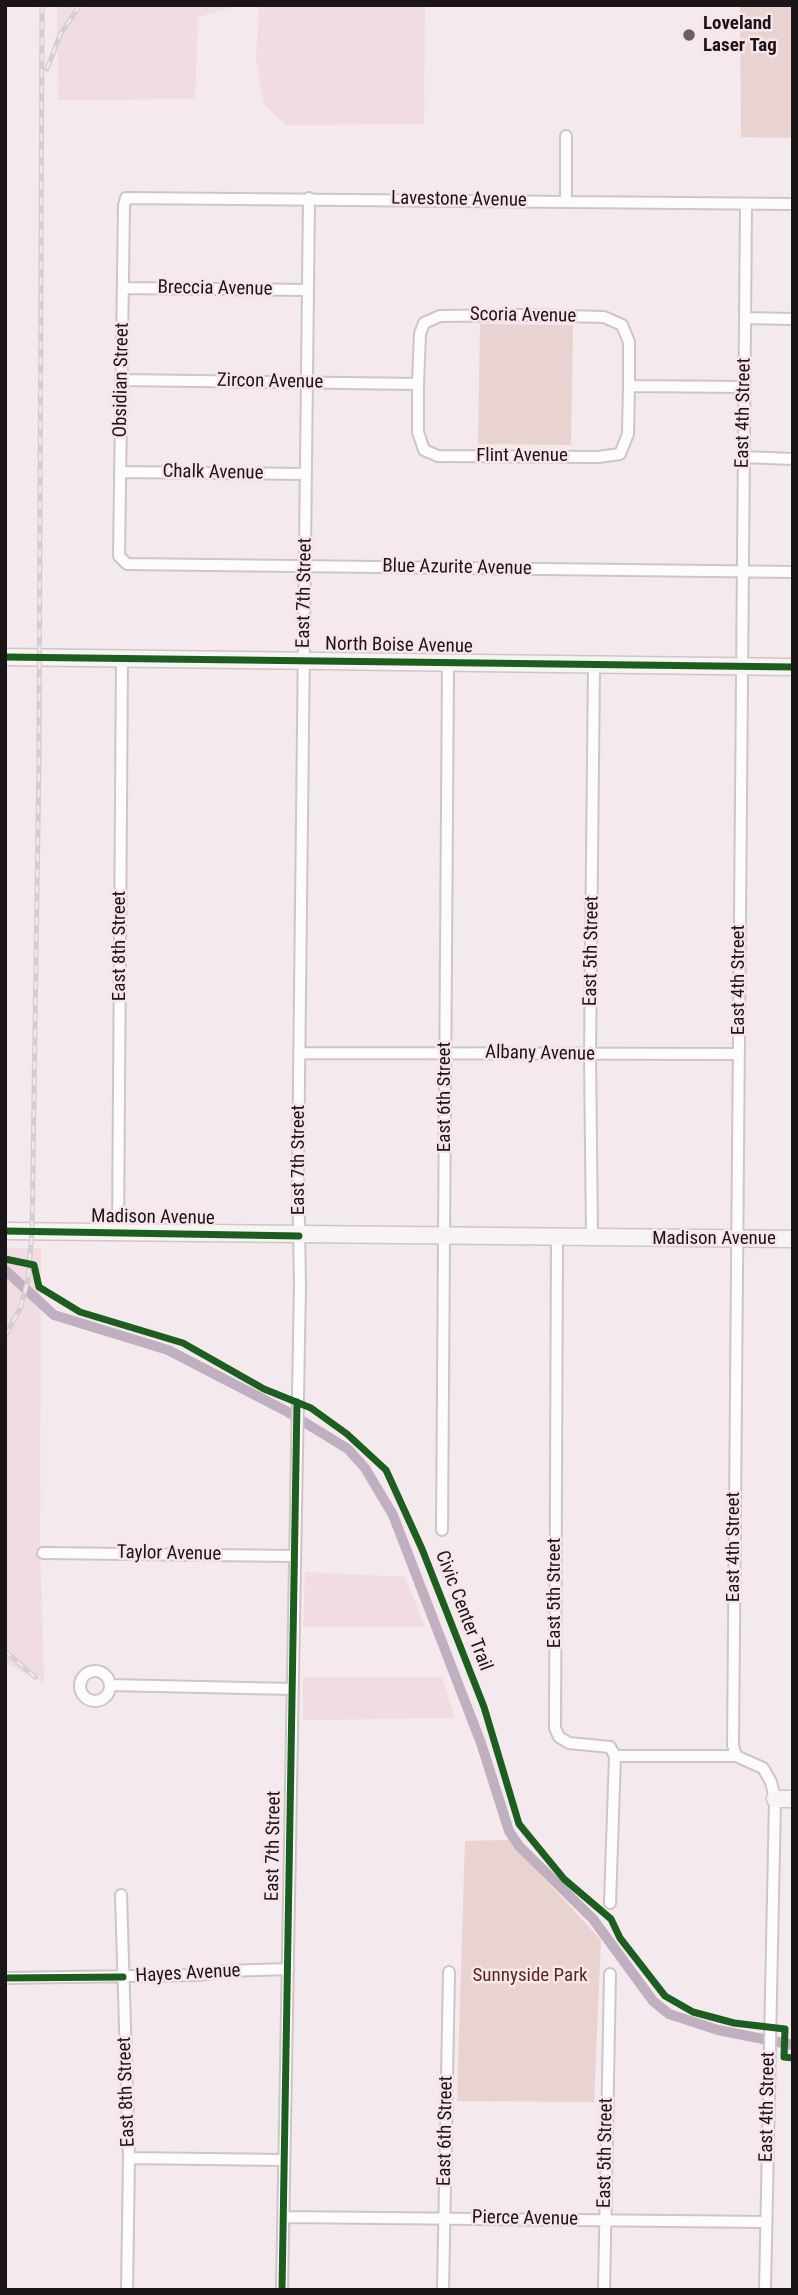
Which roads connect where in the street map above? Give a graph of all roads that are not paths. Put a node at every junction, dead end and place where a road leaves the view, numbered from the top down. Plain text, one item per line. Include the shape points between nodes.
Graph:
1 (566, 136) dead end
2 (126, 198) joint
3 (309, 198) junction
4 (566, 201) junction
5 (747, 204) junction
6 (793, 204) edge
7 (123, 288) junction
8 (308, 290) junction
9 (745, 318) junction
10 (793, 319) edge
11 (121, 380) junction
12 (307, 382) junction
13 (418, 384) junction
14 (629, 386) junction
15 (744, 387) junction
16 (743, 457) junction
17 (793, 459) edge
18 (120, 472) junction
19 (306, 474) junction
20 (122, 561) joint
21 (305, 566) junction
22 (742, 571) junction
23 (793, 572) edge
24 (5, 657) edge
25 (122, 659) junction
26 (304, 661) junction
27 (448, 663) junction
28 (594, 665) junction
29 (742, 667) junction
30 (793, 667) edge
31 (299, 1054) junction
32 (446, 1054) junction
33 (738, 1054) junction
34 (590, 1055) junction
35 (5, 1231) edge
36 (118, 1233) junction
37 (299, 1236) junction
38 (444, 1237) junction
39 (557, 1238) junction
40 (592, 1238) junction
41 (736, 1239) junction
42 (793, 1239) edge
43 (442, 1530) dead end
44 (43, 1553) dead end
45 (294, 1556) junction
46 (110, 1685) dead end
47 (292, 1689) junction
48 (615, 1756) junction
49 (736, 1756) junction
50 (775, 1799) junction
51 (793, 1799) edge
52 (121, 1895) dead end
53 (611, 1903) dead end
54 (288, 1969) junction
55 (449, 1972) dead end
56 (610, 1974) dead end
57 (123, 1977) junction
58 (5, 1978) edge
59 (129, 2158) junction
60 (285, 2160) junction
61 (284, 2217) junction
62 (445, 2218) junction
63 (605, 2221) junction
64 (766, 2222) junction
65 (127, 2290) edge
66 (282, 2290) edge
67 (443, 2290) edge
68 (604, 2290) edge
69 (765, 2290) edge

1 - 4 street
2 - 3 street, Lavestone Avenue
2 - 7 street, Obsidian Street
3 - 4 street, Lavestone Avenue
3 - 8 street, East 7th Street
4 - 5 street, Lavestone Avenue
5 - 6 street, Lavestone Avenue
5 - 9 street, East 4th Street
7 - 8 street, Breccia Avenue
7 - 11 street, Obsidian Street
8 - 12 street, East 7th Street
9 - 10 street
9 - 15 street, East 4th Street
11 - 12 street, Zircon Avenue
11 - 18 street, Obsidian Street
12 - 13 street, Zircon Avenue
12 - 19 street, East 7th Street
13 - 14 street, Scoria Avenue via 419,334 424,323 440,316 525,315 604,317 622,325 629,342
13 - 14 street, Flint Avenue via 418,432 424,450 438,456 621,454 628,434
14 - 15 street
15 - 16 street, East 4th Street
16 - 17 street
16 - 22 street, East 4th Street
18 - 19 street, Chalk Avenue
18 - 20 street, Obsidian Street
19 - 21 street, East 7th Street
20 - 21 street, Blue Azurite Avenue
21 - 22 street, Blue Azurite Avenue
21 - 26 street, East 7th Street
22 - 23 street, Blue Azurite Avenue
22 - 29 street, East 4th Street
24 - 25 street, North Boise Avenue
25 - 26 street, North Boise Avenue
25 - 36 street, East 8th Street
26 - 27 street, North Boise Avenue
26 - 31 street, East 7th Street
27 - 28 street, North Boise Avenue
27 - 32 street, East 6th Street
28 - 29 street, North Boise Avenue
28 - 34 street, East 5th Street
29 - 30 street, North Boise Avenue
29 - 33 street, East 4th Street
31 - 32 street, Albany Avenue
31 - 37 street, East 7th Street
32 - 34 street, Albany Avenue
32 - 38 street, East 6th Street
33 - 34 street, Albany Avenue
33 - 41 street, East 4th Street
34 - 40 street, East 5th Street
35 - 36 street, Madison Avenue
36 - 37 street, Madison Avenue
37 - 38 street, Madison Avenue
37 - 45 street, East 7th Street
38 - 39 street, Madison Avenue
38 - 43 street, East 6th Street
39 - 40 street, Madison Avenue
39 - 48 street, East 5th Street via 555,1728 569,1743 610,1747
40 - 41 street, Madison Avenue
41 - 42 street, Madison Avenue
41 - 49 street, East 4th Street
44 - 45 street, Taylor Avenue
45 - 47 street, East 7th Street
46 - 47 street
47 - 54 street, East 7th Street
48 - 49 street
48 - 53 street
49 - 50 street via 763,1768
50 - 51 street
50 - 64 street, East 4th Street
52 - 57 street, East 8th Street
54 - 57 street, Hayes Avenue
54 - 60 street, East 7th Street
55 - 62 street, East 6th Street
56 - 63 street, East 5th Street
57 - 58 street, Hayes Avenue
57 - 59 street, East 8th Street
59 - 60 street
59 - 65 street, East 8th Street
60 - 61 street, East 7th Street
61 - 62 street, Pierce Avenue
61 - 66 street, East 7th Street
62 - 63 street, Pierce Avenue
62 - 67 street, East 6th Street
63 - 64 street, Pierce Avenue
63 - 68 street, East 5th Street
64 - 69 street, East 4th Street

